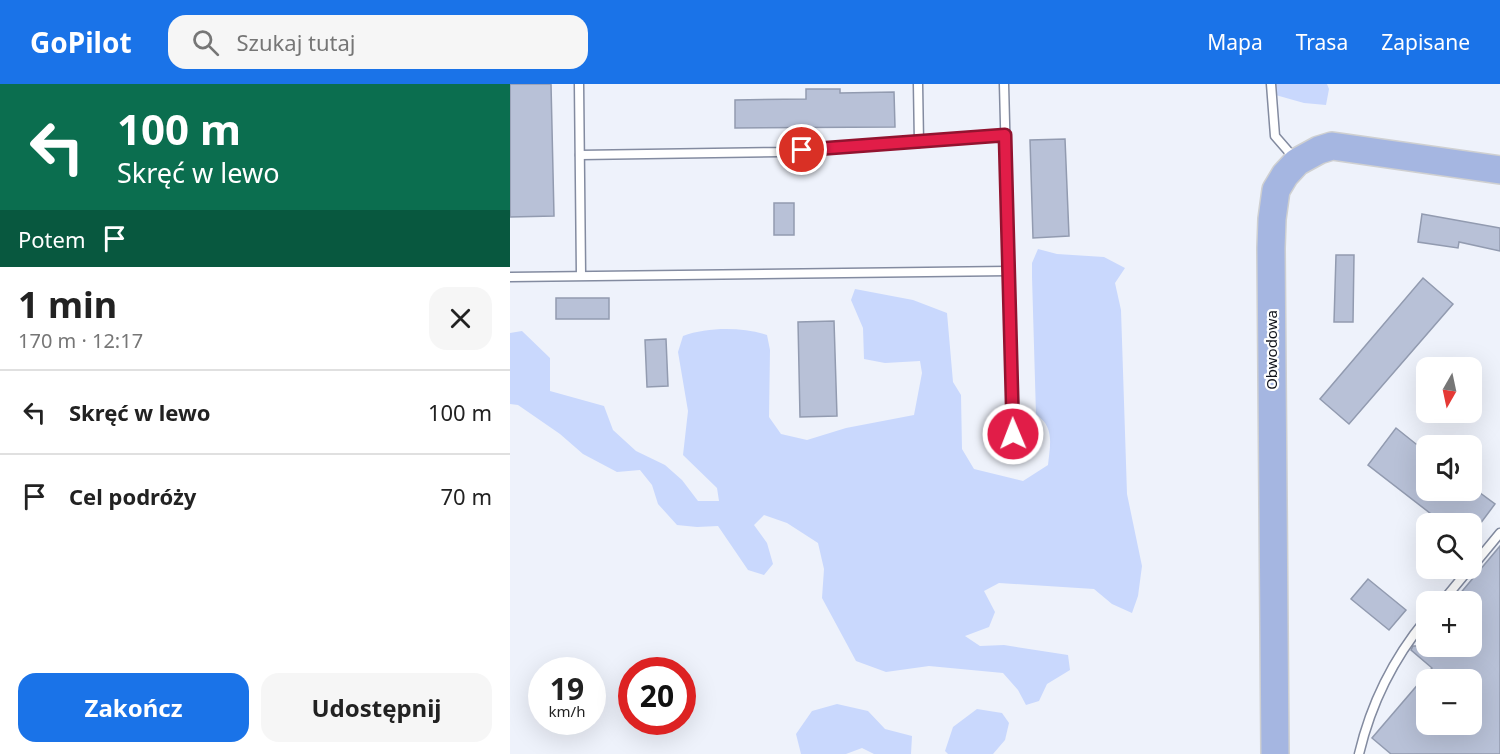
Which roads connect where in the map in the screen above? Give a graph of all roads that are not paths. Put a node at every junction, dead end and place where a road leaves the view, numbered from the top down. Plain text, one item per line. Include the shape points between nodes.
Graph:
1 (579, 84) edge
2 (918, 84) edge
3 (1004, 84) edge
4 (1271, 84) edge
5 (1005, 135) junction
6 (919, 143) junction
7 (580, 155) junction
8 (1297, 162) junction
9 (1500, 170) edge
10 (1009, 272) junction
11 (581, 275) junction
12 (510, 277) edge
13 (1013, 434) dead end
14 (1500, 533) edge
15 (1482, 555) edge
16 (1462, 579) edge
17 (1451, 591) edge
18 (1416, 632) edge
19 (1275, 754) edge
20 (1359, 754) edge

1 - 7 lane
2 - 6 lane
3 - 5 lane
4 - 8 lane via 1275,136
5 - 6 lane
5 - 10 lane
6 - 7 lane via 778,152
7 - 11 lane
8 - 9 main road, Obwodowa via 1332,146
8 - 19 main road, Obwodowa via 1276,190 1272,219
10 - 11 lane
10 - 13 lane
11 - 12 lane
14 - 15 lane
16 - 17 lane
18 - 20 lane via 1384,681

